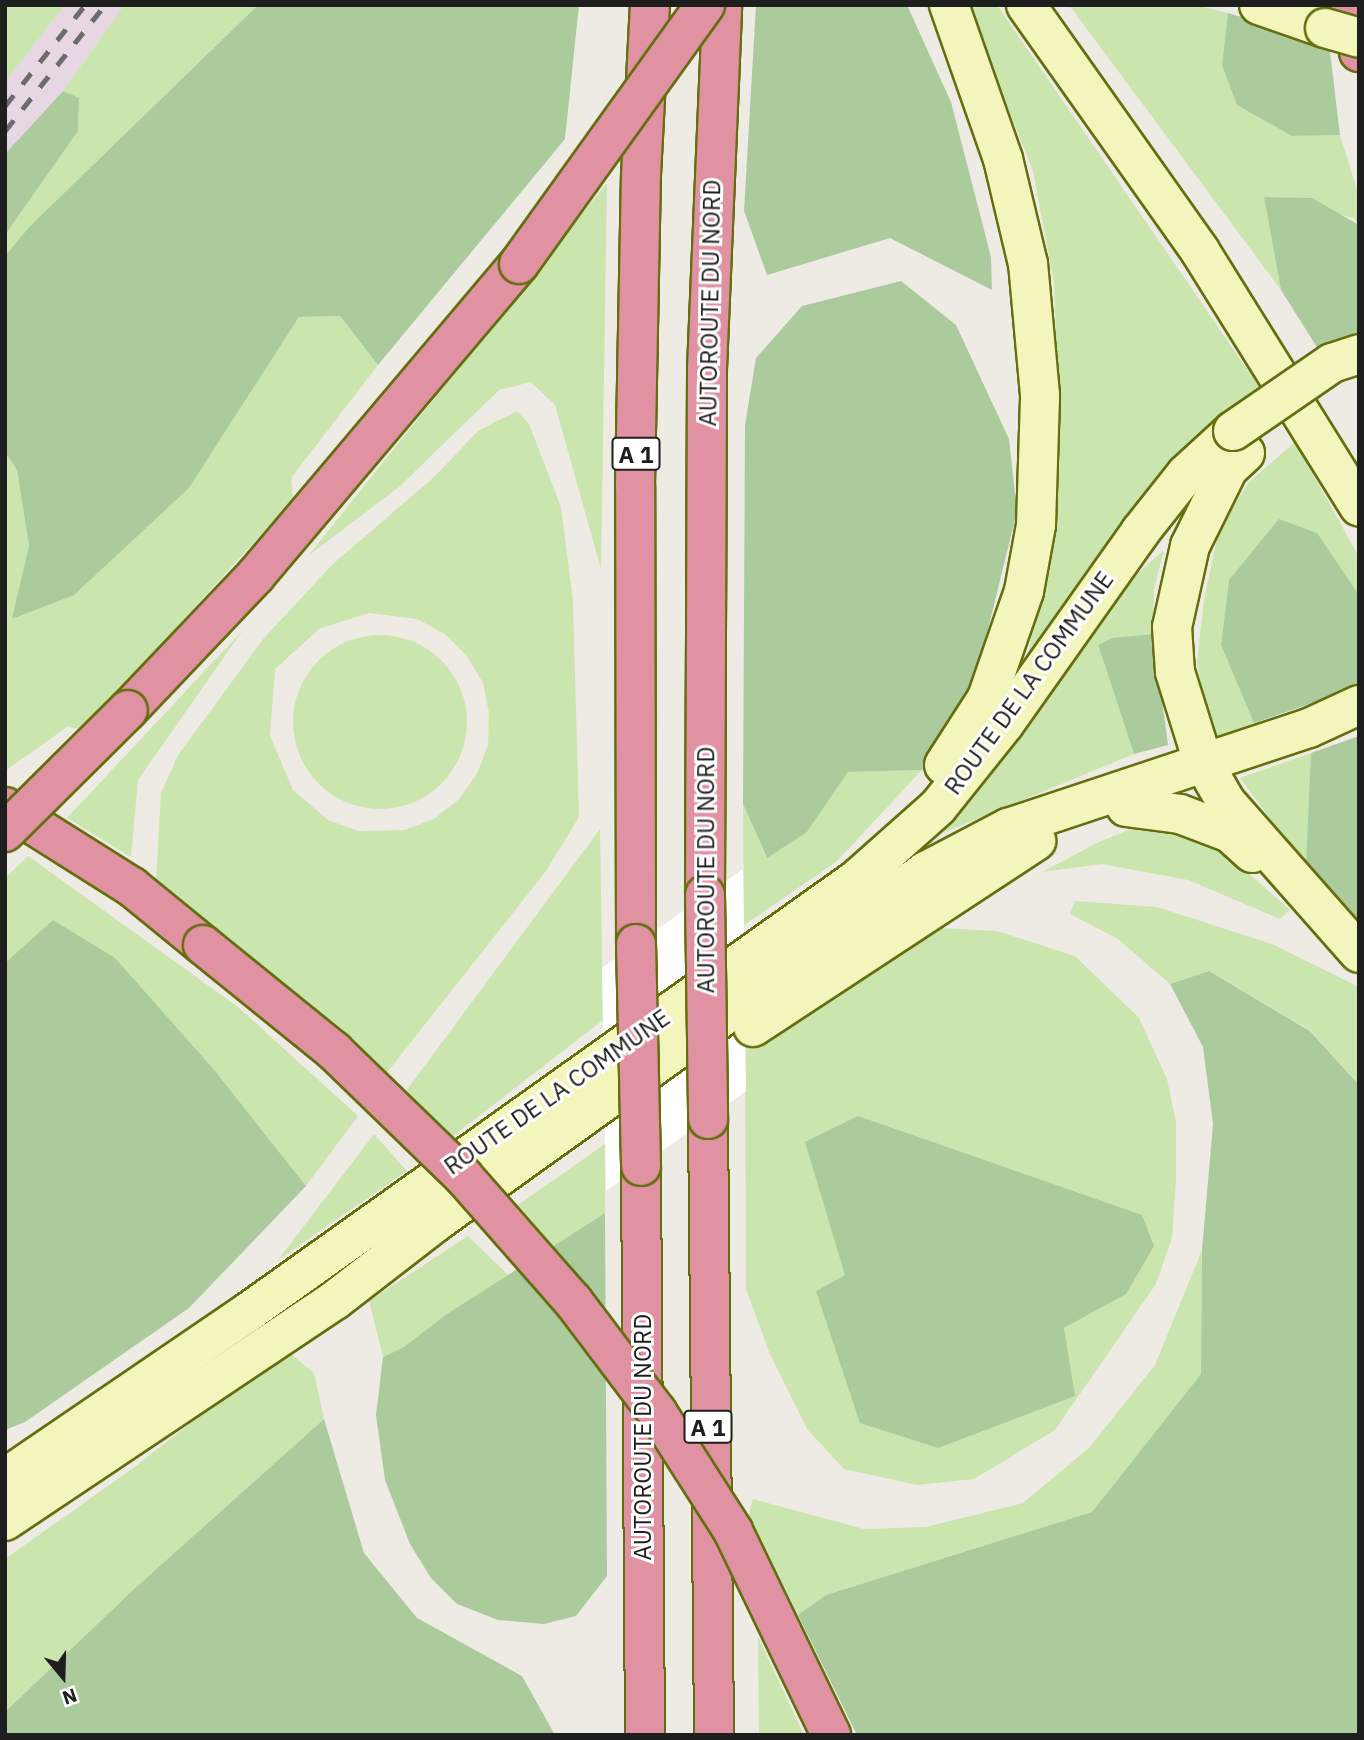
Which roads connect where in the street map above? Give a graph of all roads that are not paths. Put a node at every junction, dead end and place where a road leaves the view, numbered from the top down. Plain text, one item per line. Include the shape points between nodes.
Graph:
1 (650, 5) edge
2 (705, 5) edge
3 (722, 5) edge
4 (949, 5) edge
5 (1026, 5) edge
6 (1054, 5) edge
7 (1259, 5) edge
8 (1344, 24) edge
9 (1359, 52) edge
10 (1359, 354) edge
11 (1359, 367) edge
12 (1239, 442) junction
13 (1359, 459) edge
14 (1359, 506) edge
15 (1359, 705) edge
16 (1203, 762) junction
17 (1155, 778) junction
18 (5, 807) edge
19 (1126, 807) junction
20 (5, 831) edge
21 (857, 878) junction
22 (1322, 915) junction
23 (1359, 953) edge
24 (335, 1300) junction
25 (65, 1434) junction
26 (5, 1460) edge
27 (5, 1478) edge
28 (13, 1518) edge
29 (645, 1735) edge
30 (714, 1735) edge
31 (831, 1735) edge

1 - 29 highway, AUTOROUTE DU NORD / A 1, bridge via 641,175 635,485
2 - 20 highway, bridge via 519,264 240,592
3 - 30 highway, AUTOROUTE DU NORD / A 1, bridge via 707,369 705,895
4 - 21 main road via 1003,159 1028,264 1040,395 1036,525 1024,591 987,698 924,793
5 - 14 main road via 1200,251
6 - 13 main road via 1254,290
7 - 8 main road
8 - 9 highway
10 - 12 main road, ROUTE DE LA COMMUNE, bridge via 1332,363
11 - 12 main road
12 - 16 main road via 1190,546 1172,627 1175,672
12 - 21 main road, ROUTE DE LA COMMUNE via 1186,474 1140,531 1005,723 937,807
15 - 16 main road via 1309,728
16 - 17 main road
16 - 22 main road via 1226,802
17 - 19 main road
17 - 24 main road via 1008,828 926,871 436,1222
18 - 31 highway, bridge via 132,887 334,1051 463,1176 572,1301 657,1412 733,1531
19 - 22 main road via 1180,814 1230,833
19 - 24 main road via 1034,842 1001,860 452,1234
21 - 25 main road, ROUTE DE LA COMMUNE via 247,1313
22 - 23 main road
24 - 28 main road
25 - 26 main road, ROUTE DE LA COMMUNE
25 - 27 main road, ROUTE DE LA COMMUNE

